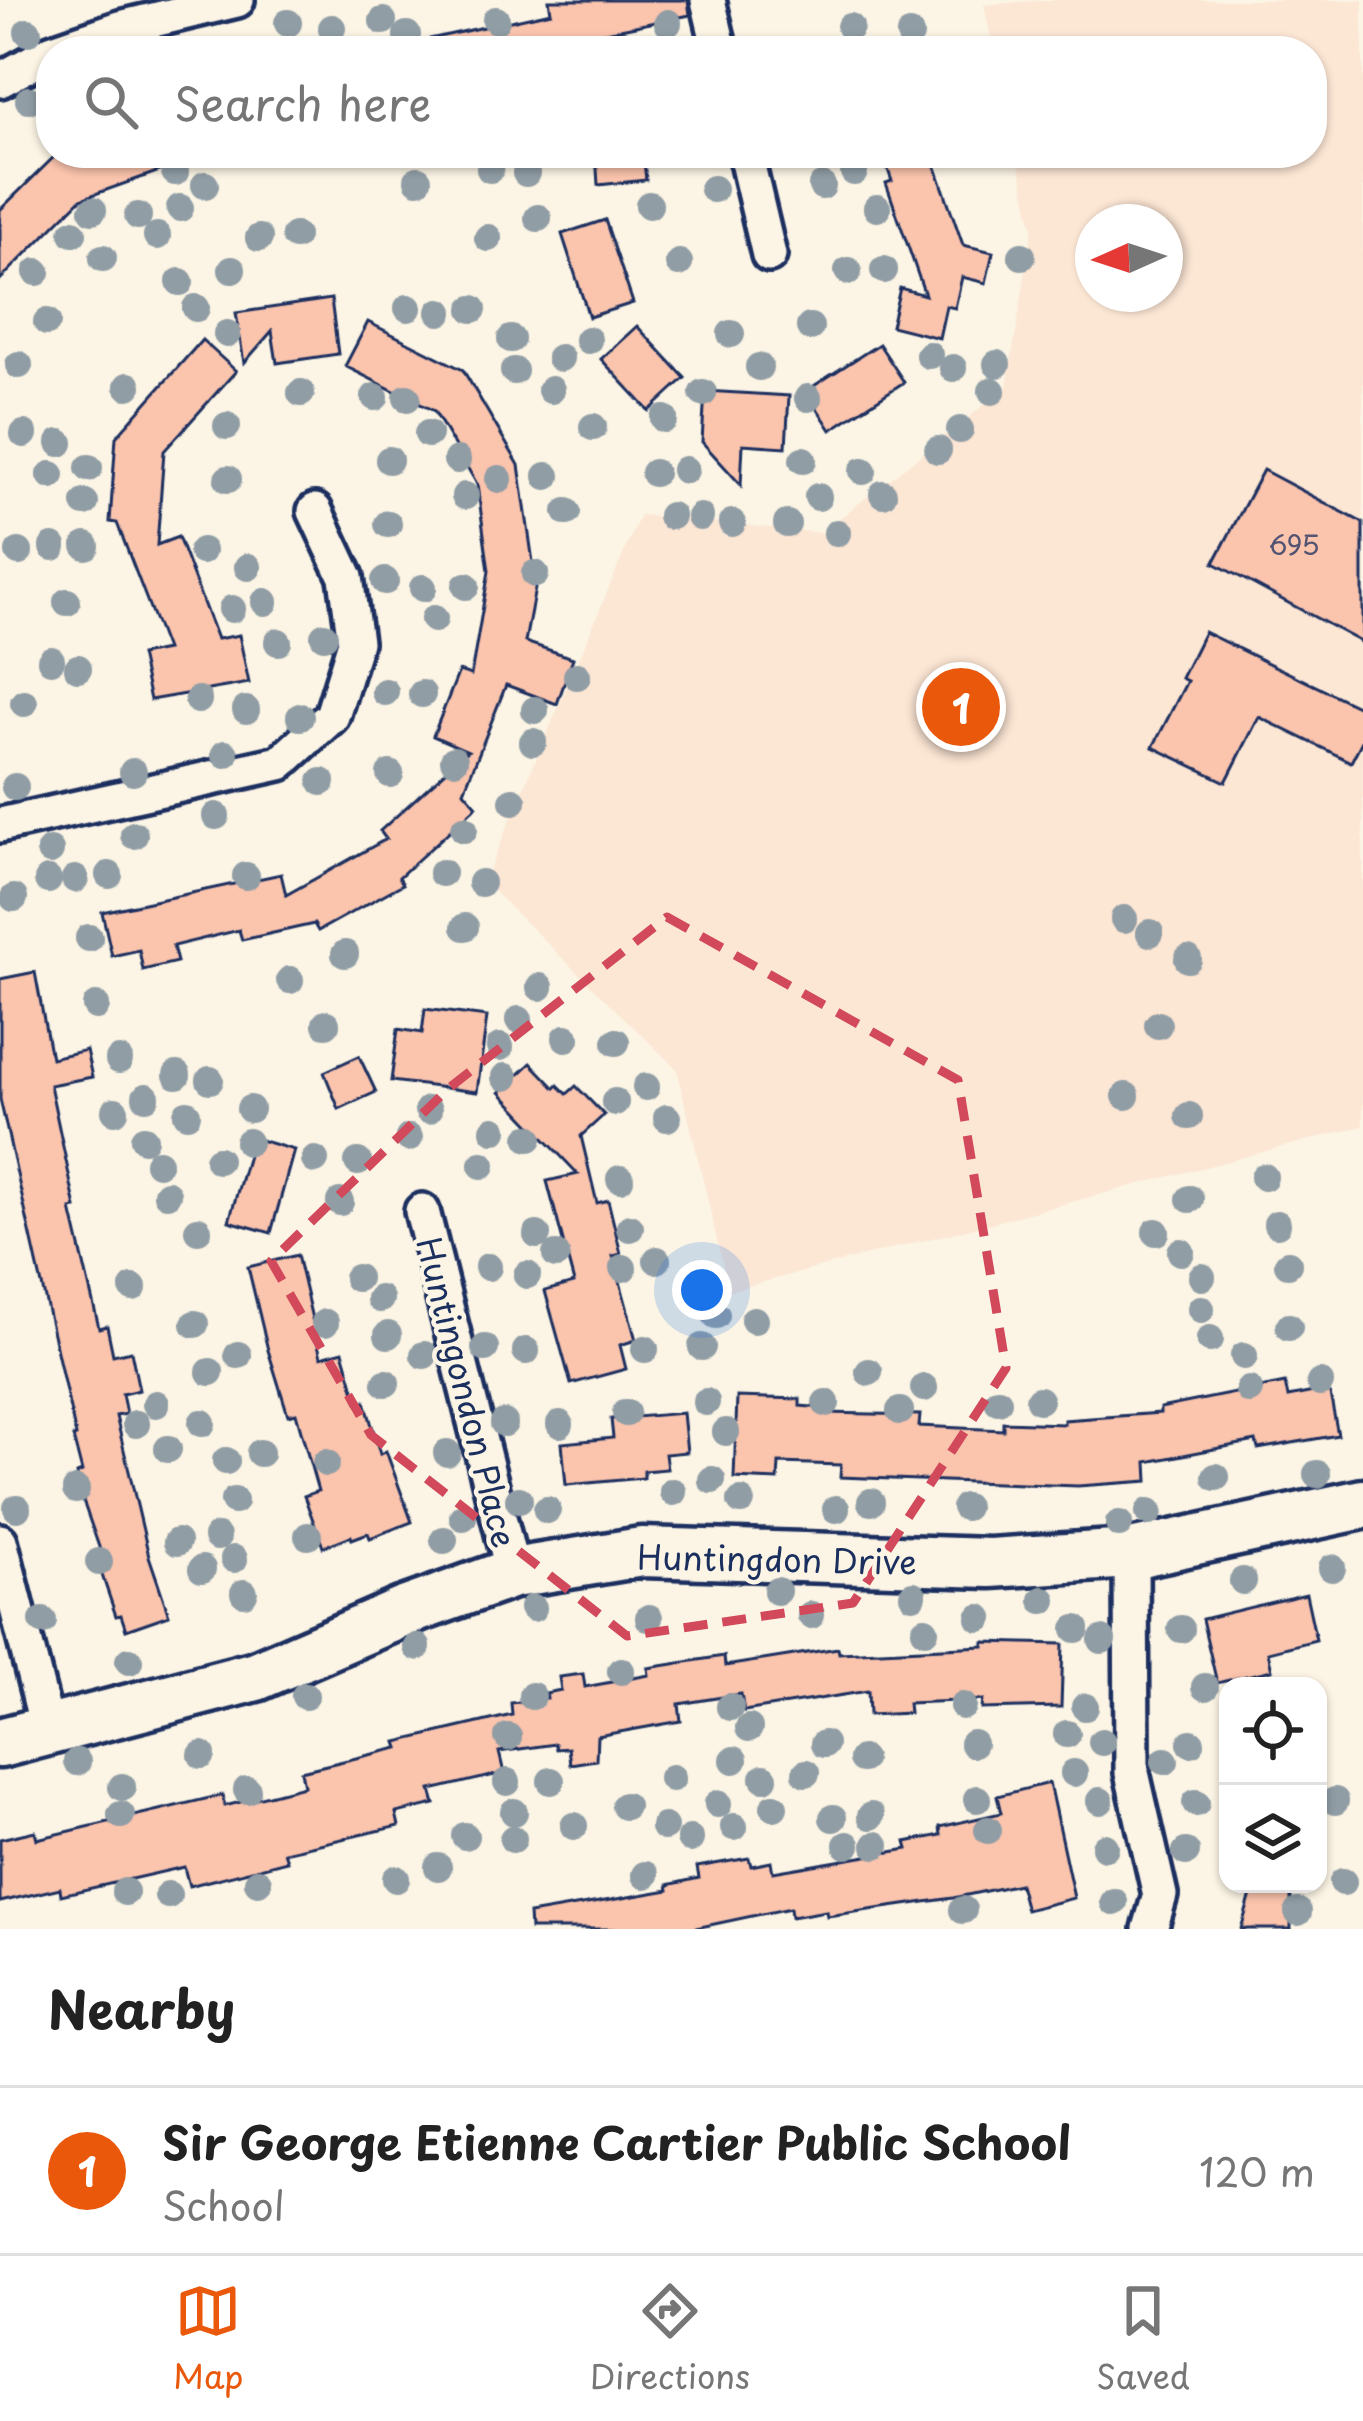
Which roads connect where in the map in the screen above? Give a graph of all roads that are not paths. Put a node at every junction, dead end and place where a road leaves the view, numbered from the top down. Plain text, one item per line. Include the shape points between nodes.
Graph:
1 (237, 0) edge
2 (708, 0) edge
3 (96, 36) edge
4 (716, 36) edge
5 (36, 60) edge
6 (0, 80) edge
7 (749, 168) edge
8 (769, 255) dead end
9 (315, 511) dead end
10 (0, 825) edge
11 (422, 1211) dead end
12 (1363, 1504) edge
13 (0, 1541) edge
14 (1131, 1554) junction
15 (513, 1573) junction
16 (48, 1731) junction
17 (0, 1743) edge
18 (1150, 1929) edge

1 - 3 street
2 - 4 street
5 - 6 street
7 - 8 street
9 - 10 street via 346,578 355,642 332,716 280,764
11 - 15 street, Huntingondon Place
12 - 14 street, Huntingdon Drive
13 - 16 street
14 - 15 street, Huntingdon Drive via 990,1563 642,1552
14 - 18 street via 1132,1773 1160,1895
15 - 16 street, Huntingdon Drive via 256,1676
16 - 17 street, Huntingdon Drive

